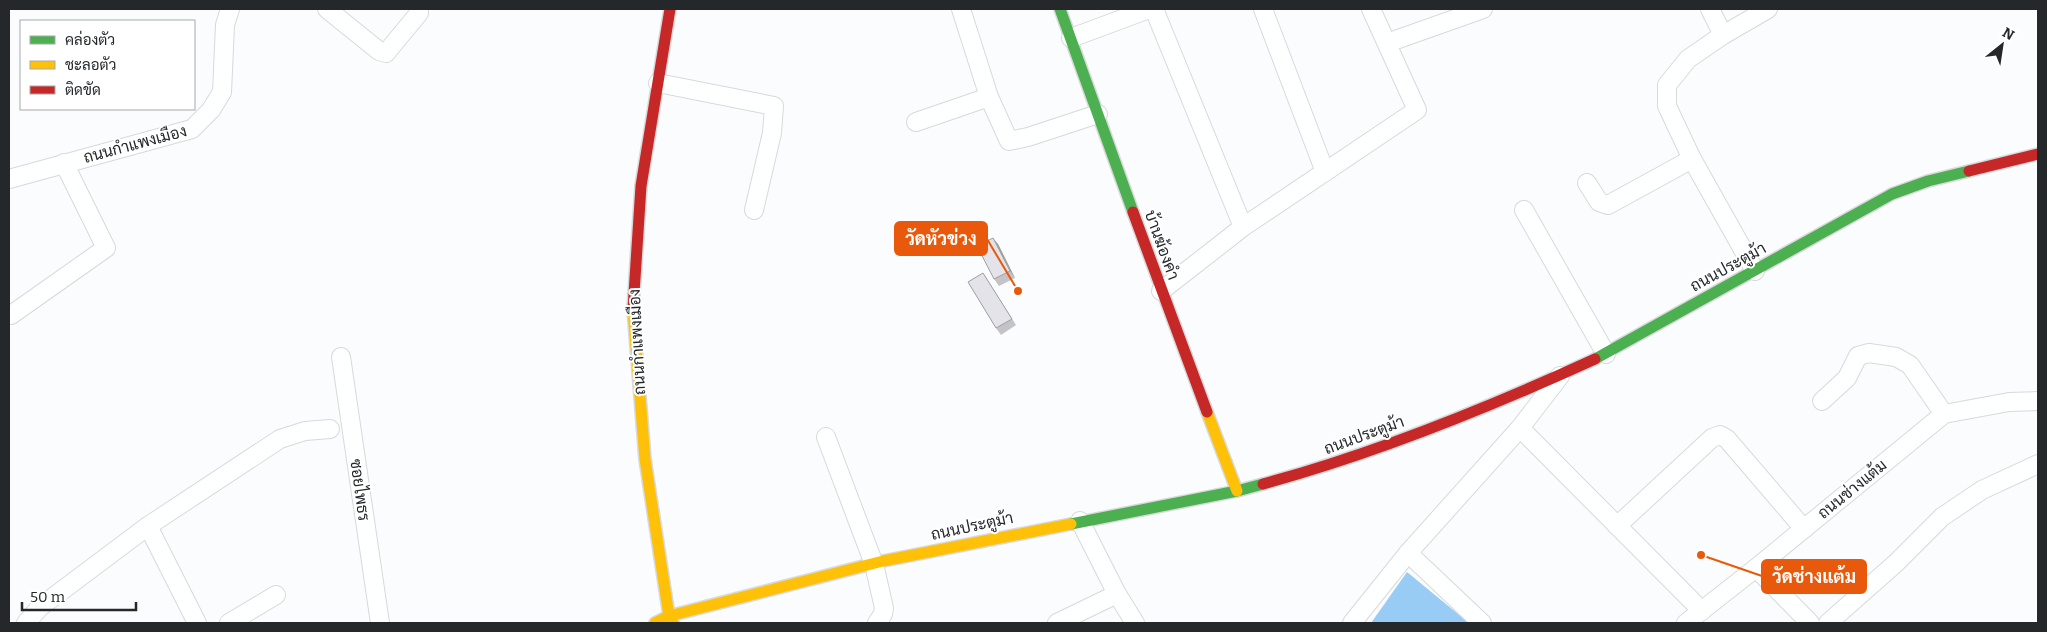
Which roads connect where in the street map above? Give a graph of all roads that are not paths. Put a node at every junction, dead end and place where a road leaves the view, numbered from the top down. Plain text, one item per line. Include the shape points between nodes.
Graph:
1 (230, 9) edge
2 (327, 9) edge
3 (419, 9) edge
4 (670, 9) edge
5 (961, 9) edge
6 (1060, 9) edge
7 (1148, 9) edge
8 (1154, 9) edge
9 (1263, 9) edge
10 (1371, 9) edge
11 (1483, 9) edge
12 (1710, 9) edge
13 (1768, 9) edge
14 (1723, 35) junction
15 (1070, 38) junction
16 (1387, 43) junction
17 (658, 83) junction
18 (989, 97) junction
19 (1098, 114) junction
20 (916, 122) dead end
21 (2038, 154) edge
22 (1692, 158) junction
23 (64, 163) junction
24 (1324, 172) junction
25 (9, 179) edge
26 (1587, 183) dead end
27 (754, 210) dead end
28 (1524, 210) dead end
29 (1243, 227) junction
30 (1755, 271) junction
31 (1162, 291) junction
32 (12, 315) dead end
33 (1606, 354) junction
34 (340, 357) dead end
35 (1562, 374) junction
36 (1822, 401) dead end
37 (2038, 401) edge
38 (1944, 414) junction
39 (1520, 428) junction
40 (330, 429) dead end
41 (826, 438) dead end
42 (2038, 464) edge
43 (1237, 491) junction
44 (1080, 521) junction
45 (148, 526) junction
46 (1617, 526) junction
47 (1804, 529) junction
48 (1408, 553) junction
49 (874, 564) junction
50 (1756, 568) junction
51 (1118, 594) junction
52 (276, 595) dead end
53 (1702, 611) junction
54 (671, 620) edge
55 (26, 623) edge
56 (197, 623) edge
57 (229, 623) edge
58 (380, 623) edge
59 (655, 623) edge
60 (877, 623) edge
61 (1057, 623) edge
62 (1136, 623) edge
63 (1352, 623) edge
64 (1482, 623) edge
65 (1686, 623) edge
66 (1810, 623) edge
67 (1828, 623) edge

1 - 23 street, ถนนกำแพงเมือง via 222,92 192,129
2 - 3 street via 379,51 386,53
4 - 17 main road, ถนนกำแพงเมือง
5 - 18 street
6 - 15 main road, บ้านฆ้องคำ
7 - 15 street
8 - 29 street
9 - 24 street
10 - 16 street
11 - 16 street
12 - 14 street
13 - 14 street
14 - 22 street via 1688,59 1667,85 1667,106
15 - 19 main road, บ้านฆ้องคำ
16 - 24 street via 1417,110
17 - 27 street via 774,106 772,133
17 - 54 main road, ถนนกำแพงเมือง via 641,186 632,302 646,459
18 - 19 street via 1009,141
18 - 20 street
19 - 31 main road, บ้านฆ้องคำ
21 - 30 main road, ถนนประตูม้า via 1928,181 1892,194
22 - 26 street via 1608,205 1599,202
22 - 30 street
23 - 25 street, ถนนกำแพงเมือง
23 - 32 street via 106,248
24 - 29 street
28 - 33 street
29 - 31 street
30 - 33 main road, ถนนประตูม้า
31 - 43 main road, บ้านฆ้องคำ
33 - 35 main road, ถนนประตูม้า
34 - 58 street, ซอยไพธร
35 - 39 street
35 - 43 main road, ถนนประตูม้า via 1510,398 1328,466
36 - 38 street via 1847,378 1858,356 1869,353 1896,357 1910,365
37 - 38 street, ถนนช่างแต้ม via 2009,402
38 - 47 street, ถนนช่างแต้ม
39 - 46 street
39 - 48 street
40 - 45 street via 305,431 280,439
41 - 49 street
42 - 67 street via 1982,490 1942,518
43 - 44 main road, ถนนประตูม้า
44 - 49 main road, ถนนประตูม้า
44 - 51 street
45 - 55 street via 40,607
45 - 56 street
46 - 47 street via 1712,438 1720,435 1727,439
46 - 53 street
47 - 50 street, ถนนช่างแต้ม
48 - 63 street
48 - 64 street
49 - 54 main road, ถนนประตูม้า
49 - 60 street via 884,608 884,614
50 - 53 street, ถนนช่างแต้ม
50 - 66 street
51 - 61 street
51 - 62 street
52 - 57 street
53 - 65 street, ถนนช่างแต้ม
54 - 59 main road, ถนนประตูม้า

